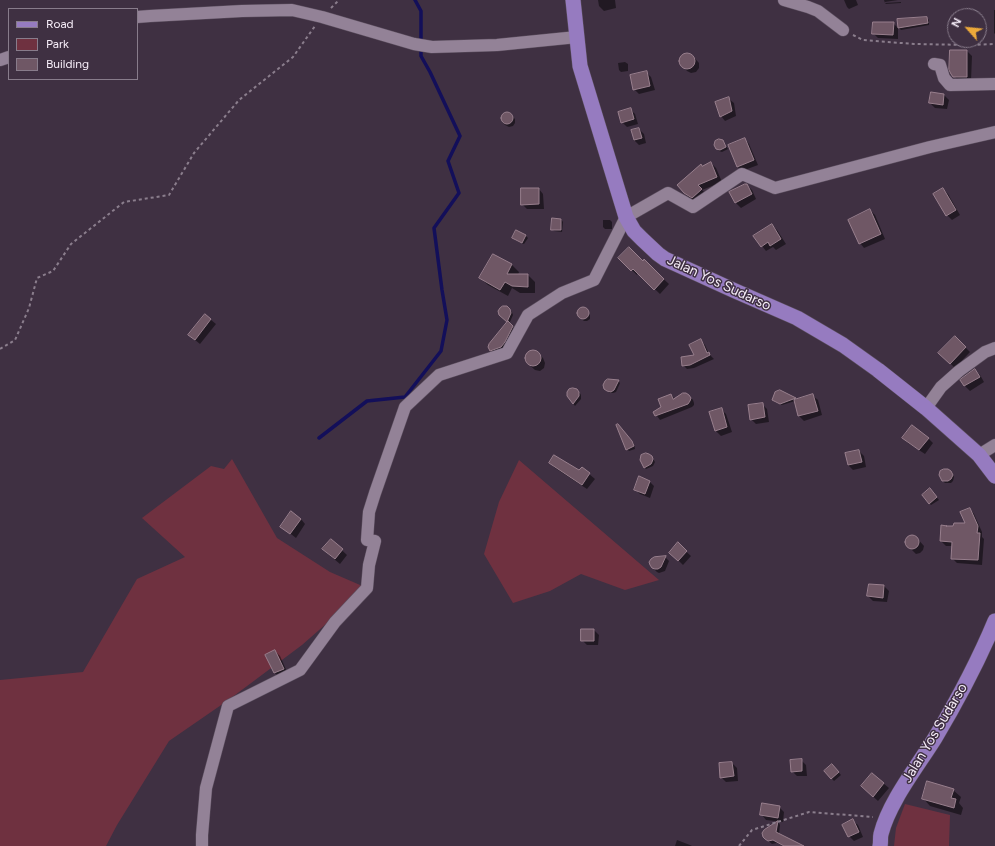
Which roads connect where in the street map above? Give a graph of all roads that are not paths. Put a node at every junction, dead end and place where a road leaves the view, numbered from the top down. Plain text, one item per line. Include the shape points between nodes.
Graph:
1 (573, 0) edge
2 (784, 0) edge
3 (138, 17) edge
4 (843, 30) road end
5 (577, 37) junction
6 (934, 64) dead end
7 (995, 84) edge
8 (995, 132) edge
9 (626, 217) junction
10 (995, 348) edge
11 (926, 408) junction
12 (995, 445) edge
13 (979, 455) junction
14 (995, 476) edge
15 (995, 621) edge
16 (202, 846) edge
17 (880, 846) edge

1 - 5 main road, Jalan Yos Sudarso
2 - 4 street via 818,11
3 - 5 street via 292,10 432,47 497,45
5 - 9 main road, Jalan Yos Sudarso via 580,66
6 - 7 street via 940,65 944,78 950,85
8 - 9 street via 775,188 742,174 693,207 668,193
9 - 11 main road, Jalan Yos Sudarso via 634,231 665,259 797,318 843,345
9 - 16 street via 594,280 562,293 528,315 507,353 439,375 405,407 369,512 367,540 375,541 367,588 335,622 300,670 228,706 206,788
10 - 11 street via 984,352 959,371 941,387
11 - 13 main road, Jalan Yos Sudarso
12 - 13 street
13 - 14 main road, Jalan Yos Sudarso
15 - 17 main road, Jalan Yos Sudarso via 961,692 886,818

